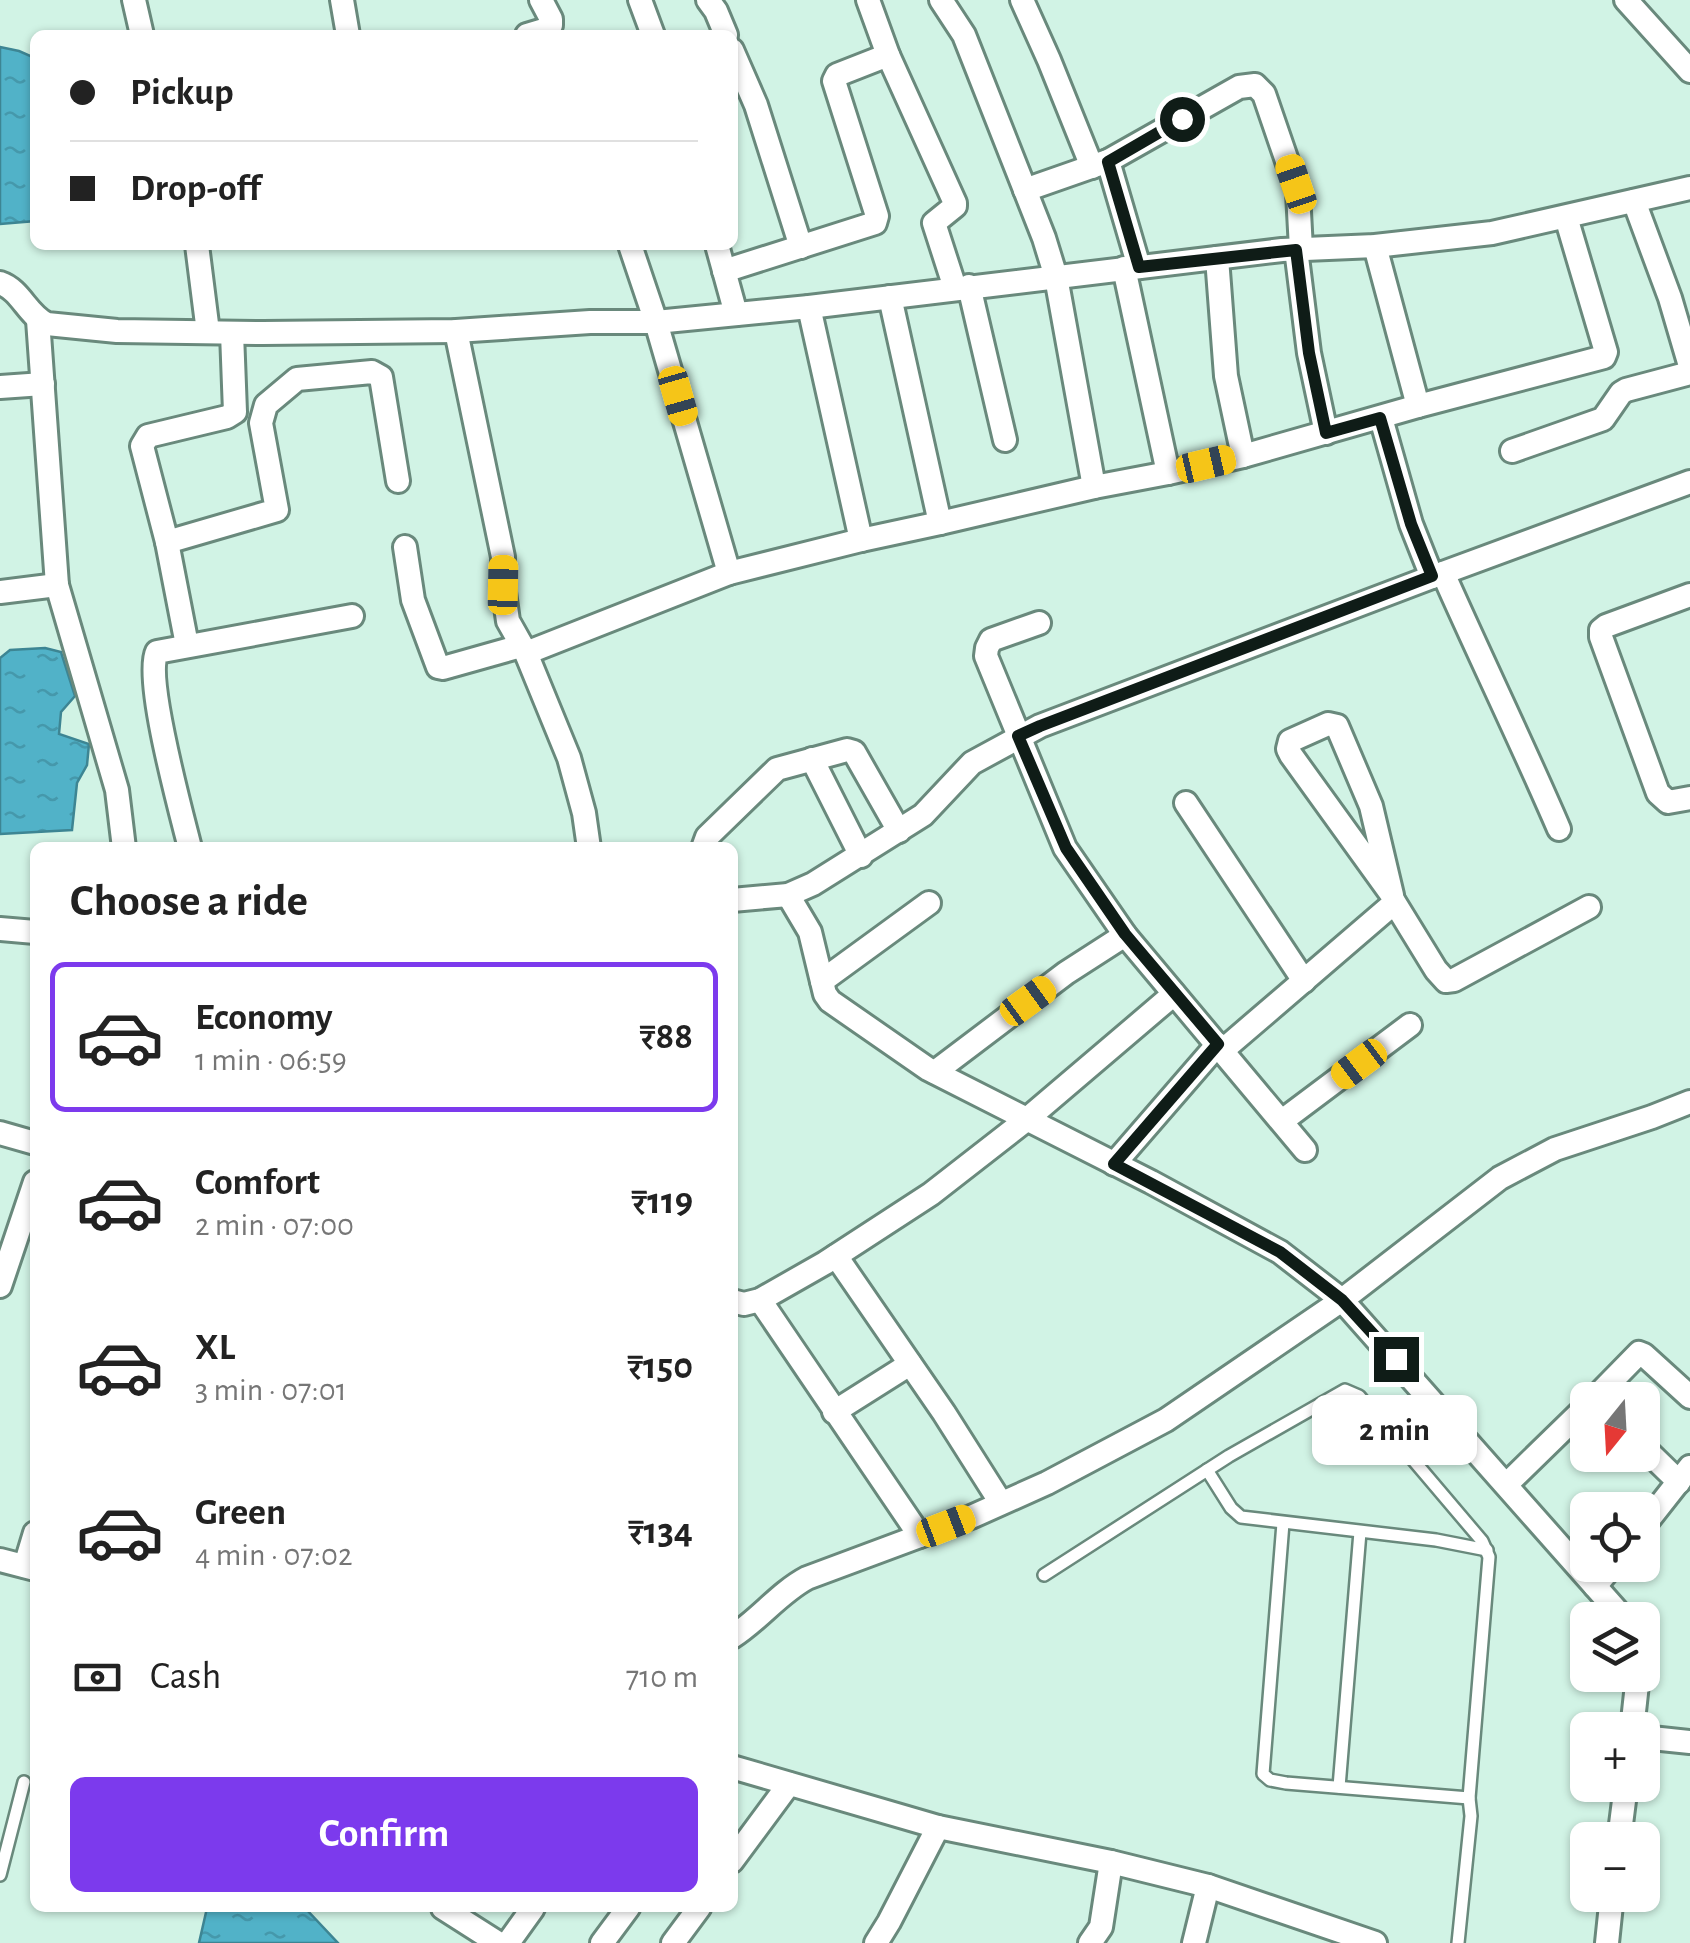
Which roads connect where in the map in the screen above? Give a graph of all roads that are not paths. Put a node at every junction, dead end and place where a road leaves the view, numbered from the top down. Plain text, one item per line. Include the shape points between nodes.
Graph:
1 (134, 0) edge
2 (342, 0) edge
3 (541, 0) edge
4 (640, 0) edge
5 (708, 0) edge
6 (868, 0) edge
7 (941, 0) edge
8 (1022, 0) edge
9 (1626, 0) edge
10 (141, 30) edge
11 (347, 30) edge
12 (544, 30) edge
13 (650, 30) edge
14 (724, 30) edge
15 (888, 54) junction
16 (738, 64) edge
17 (1690, 71) edge
18 (1100, 164) junction
19 (1690, 188) edge
20 (1025, 190) junction
21 (1634, 201) junction
22 (1566, 217) junction
23 (1375, 246) junction
24 (801, 247) junction
25 (1298, 249) junction
26 (197, 250) edge
27 (632, 250) edge
28 (718, 250) edge
29 (1217, 258) junction
30 (1132, 268) junction
31 (724, 271) junction
32 (1056, 277) junction
33 (0, 283) edge
34 (962, 287) junction
35 (890, 296) junction
36 (809, 307) junction
37 (736, 314) junction
38 (38, 320) junction
39 (656, 322) junction
40 (208, 332) junction
41 (232, 332) junction
42 (456, 332) junction
43 (1690, 369) edge
44 (42, 384) junction
45 (0, 387) edge
46 (1418, 406) junction
47 (1380, 418) junction
48 (1326, 433) junction
49 (1005, 440) dead end
50 (1512, 450) dead end
51 (1243, 456) junction
52 (1168, 473) junction
53 (398, 482) dead end
54 (1690, 482) edge
55 (1094, 486) junction
56 (940, 524) junction
57 (861, 540) junction
58 (167, 542) junction
59 (405, 547) dead end
60 (729, 573) junction
61 (1438, 575) junction
62 (57, 584) junction
63 (0, 592) edge
64 (1690, 595) edge
65 (352, 616) dead end
66 (1039, 622) dead end
67 (188, 645) junction
68 (524, 649) junction
69 (1018, 736) junction
70 (812, 758) junction
71 (1690, 798) edge
72 (1186, 803) dead end
73 (1559, 829) dead end
74 (898, 831) junction
75 (123, 842) edge
76 (189, 842) edge
77 (588, 842) edge
78 (705, 842) edge
79 (861, 856) junction
80 (788, 895) junction
81 (1392, 897) junction
82 (738, 899) edge
83 (929, 903) dead end
84 (1589, 906) dead end
85 (0, 929) edge
86 (30, 932) edge
87 (1125, 934) junction
88 (822, 981) junction
89 (1304, 981) junction
90 (1174, 994) junction
91 (1410, 1025) dead end
92 (1220, 1047) junction
93 (935, 1072) junction
94 (1690, 1102) edge
95 (1026, 1120) junction
96 (1282, 1121) junction
97 (0, 1133) edge
98 (30, 1142) edge
99 (1305, 1150) dead end
100 (1114, 1164) junction
101 (30, 1197) edge
102 (836, 1256) junction
103 (0, 1286) edge
104 (760, 1300) junction
105 (1342, 1300) junction
106 (738, 1302) edge
107 (910, 1364) junction
108 (1611, 1382) edge
109 (1690, 1397) edge
110 (834, 1412) junction
111 (1570, 1423) edge
112 (1660, 1458) edge
113 (1206, 1470) junction
114 (1685, 1475) edge
115 (1507, 1484) junction
116 (1000, 1504) junction
117 (1660, 1506) edge
118 (1284, 1524) junction
119 (1360, 1532) junction
120 (920, 1536) junction
121 (1487, 1550) junction
122 (0, 1560) edge
123 (30, 1567) edge
124 (1044, 1575) dead end
125 (1598, 1582) edge
126 (1595, 1586) junction
127 (1609, 1602) edge
128 (738, 1633) edge
129 (1660, 1739) edge
130 (1690, 1742) edge
131 (738, 1769) edge
132 (24, 1782) dead end
133 (789, 1784) junction
134 (1339, 1787) junction
135 (1469, 1798) junction
136 (938, 1827) junction
137 (738, 1853) edge
138 (1110, 1862) junction
139 (0, 1875) edge
140 (1208, 1886) junction
141 (449, 1912) edge
142 (530, 1912) edge
143 (625, 1912) edge
144 (695, 1912) edge
145 (1610, 1912) edge
146 (498, 1943) edge
147 (508, 1943) edge
148 (602, 1943) edge
149 (672, 1943) edge
150 (876, 1943) edge
151 (1090, 1943) edge
152 (1194, 1943) edge
153 (1374, 1943) edge
154 (1458, 1943) edge
155 (1607, 1943) edge

1 - 10 street
2 - 11 street
3 - 12 street via 552,25
4 - 13 street
5 - 14 street
6 - 15 street
7 - 20 street via 964,35
8 - 18 street
9 - 17 street
15 - 24 street via 834,81 877,220
15 - 34 street via 956,203 934,223
16 - 24 street
18 - 20 street
18 - 25 street via 1239,87 1255,85 1264,94 1298,193
18 - 30 street
19 - 21 street
20 - 32 street
21 - 22 street
21 - 43 street
22 - 23 street
22 - 46 street via 1605,356
23 - 25 street
23 - 46 street
24 - 31 street
25 - 29 street
25 - 48 street
26 - 40 street
27 - 39 street
28 - 31 street
29 - 30 street
29 - 51 street via 1226,376
30 - 32 street
30 - 52 street
31 - 37 street
32 - 34 street
32 - 55 street
33 - 38 street
34 - 35 street
34 - 49 street
35 - 36 street
35 - 56 street
36 - 37 street
36 - 57 street
37 - 39 street
38 - 40 street
38 - 44 street
39 - 42 street
39 - 60 street
40 - 41 street
41 - 42 street
41 - 58 street via 234,412 148,436 142,446
42 - 68 street via 503,557 508,622
43 - 50 street via 1623,392 1603,418
44 - 45 street
44 - 62 street
46 - 47 street
47 - 48 street
47 - 61 street via 1411,524
48 - 51 street
51 - 52 street
52 - 55 street
53 - 58 street via 381,377 365,372 297,379 261,416 277,510
54 - 61 street
55 - 56 street
56 - 57 street
57 - 60 street
58 - 67 street
59 - 68 street via 414,600 438,666
60 - 68 street
61 - 69 street
61 - 73 street
62 - 63 street
62 - 75 street via 116,790
64 - 71 street via 1601,630 1658,794 1668,802
65 - 67 street
66 - 69 street via 986,648
67 - 76 street via 157,652 153,670
68 - 77 street via 569,758
69 - 74 street via 972,763 923,815
69 - 87 street via 1066,848
70 - 74 street via 852,750
70 - 78 street via 777,769
70 - 79 street
72 - 89 street
74 - 79 street
79 - 80 street
80 - 82 street
80 - 88 street via 810,932
81 - 81 street via 1291,756 1290,742 1337,726 1372,806
81 - 84 street via 1446,981
81 - 89 street via 1390,908
83 - 88 street
85 - 86 street
87 - 90 street
87 - 93 street
88 - 93 street via 830,1001
89 - 92 street
90 - 92 street
90 - 95 street
91 - 96 street
92 - 96 street
92 - 100 street
93 - 95 street
94 - 105 street via 1555,1149 1500,1178
95 - 100 street
95 - 102 street
96 - 99 street
97 - 98 street
100 - 105 street via 1280,1252
101 - 103 street
102 - 104 street
102 - 107 street
104 - 106 street
104 - 110 street
105 - 115 street
105 - 116 street via 1166,1420
107 - 110 street
107 - 116 street
108 - 109 street via 1639,1353
110 - 120 street
111 - 115 street
112 - 114 street
113 - 118 lane via 1242,1517
113 - 121 lane via 1351,1391
113 - 124 lane
114 - 117 street
115 - 126 street
116 - 120 street
118 - 119 lane
118 - 134 lane via 1262,1774
119 - 121 lane
119 - 134 lane
120 - 128 street via 807,1578
121 - 135 lane
122 - 123 street
125 - 126 street
126 - 127 street
129 - 130 street
131 - 133 street
132 - 139 lane
133 - 136 street
133 - 137 street
134 - 135 lane
135 - 154 lane
136 - 138 street
136 - 150 street
138 - 140 street
138 - 151 street via 1101,1926
140 - 152 street
140 - 153 street
141 - 146 street
142 - 147 street
143 - 148 street
144 - 149 street
145 - 155 street

